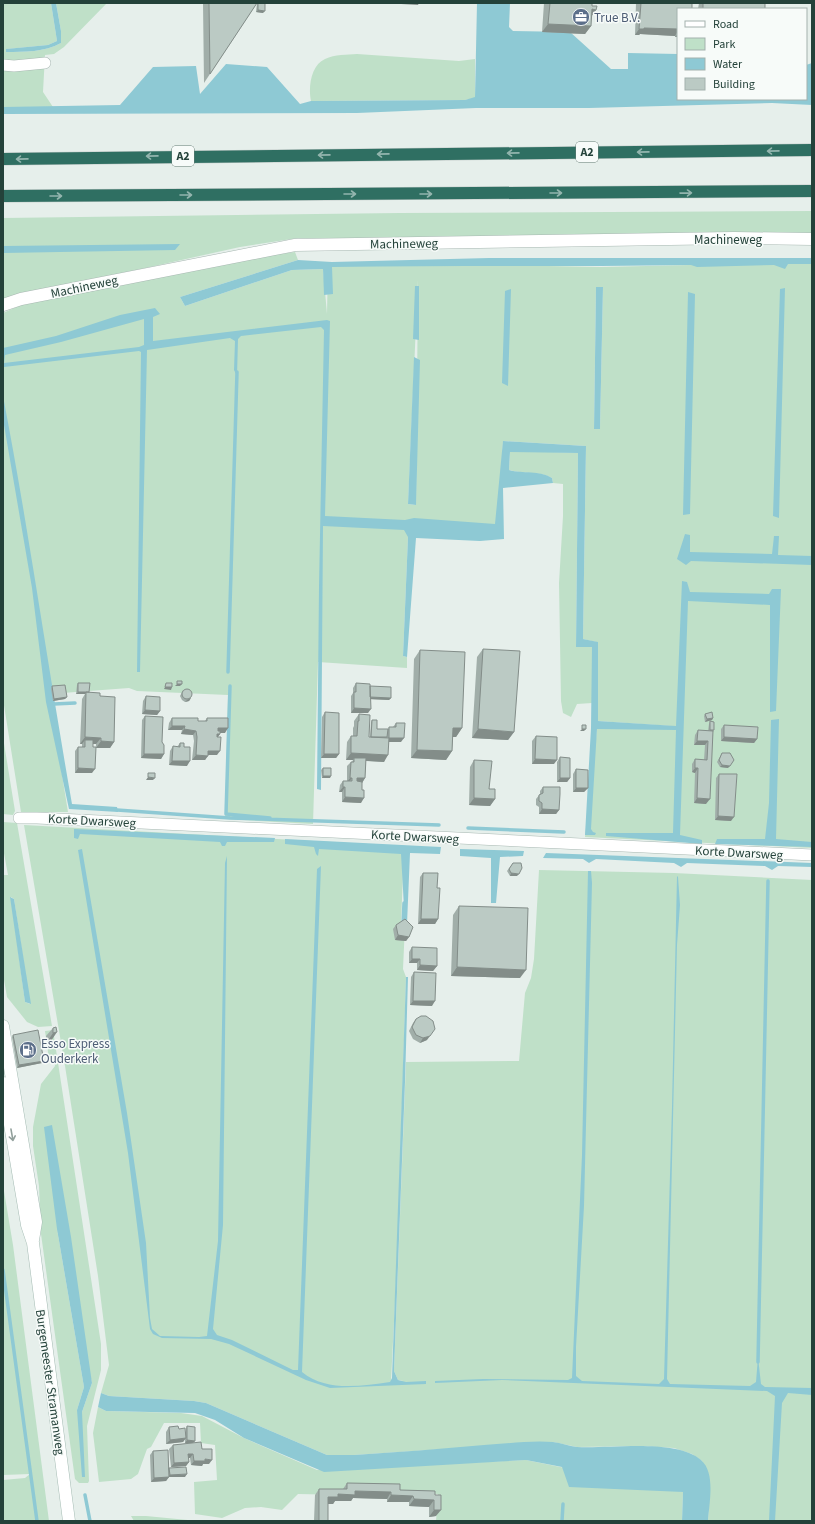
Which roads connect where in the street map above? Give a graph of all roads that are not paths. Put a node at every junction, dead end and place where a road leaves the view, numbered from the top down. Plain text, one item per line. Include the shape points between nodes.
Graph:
1 (45, 63) dead end
2 (3, 65) edge
3 (812, 150) edge
4 (3, 159) edge
5 (812, 192) edge
6 (3, 196) edge
7 (812, 239) edge
8 (3, 305) edge
9 (19, 818) dead end
10 (812, 855) edge
11 (3, 1026) edge
12 (3, 1083) edge
13 (33, 1243) junction
14 (69, 1521) edge

1 - 2 street
3 -> 4 highway, A2
6 -> 5 highway
7 - 8 street, Machineweg via 295,245 21,299
9 - 10 street, Korte Dwarsweg
11 - 13 street, Burgemeester Stramanweg via 36,1222
12 -> 13 street, Burgemeester Stramanweg via 27,1225
13 - 14 street, Burgemeester Stramanweg

